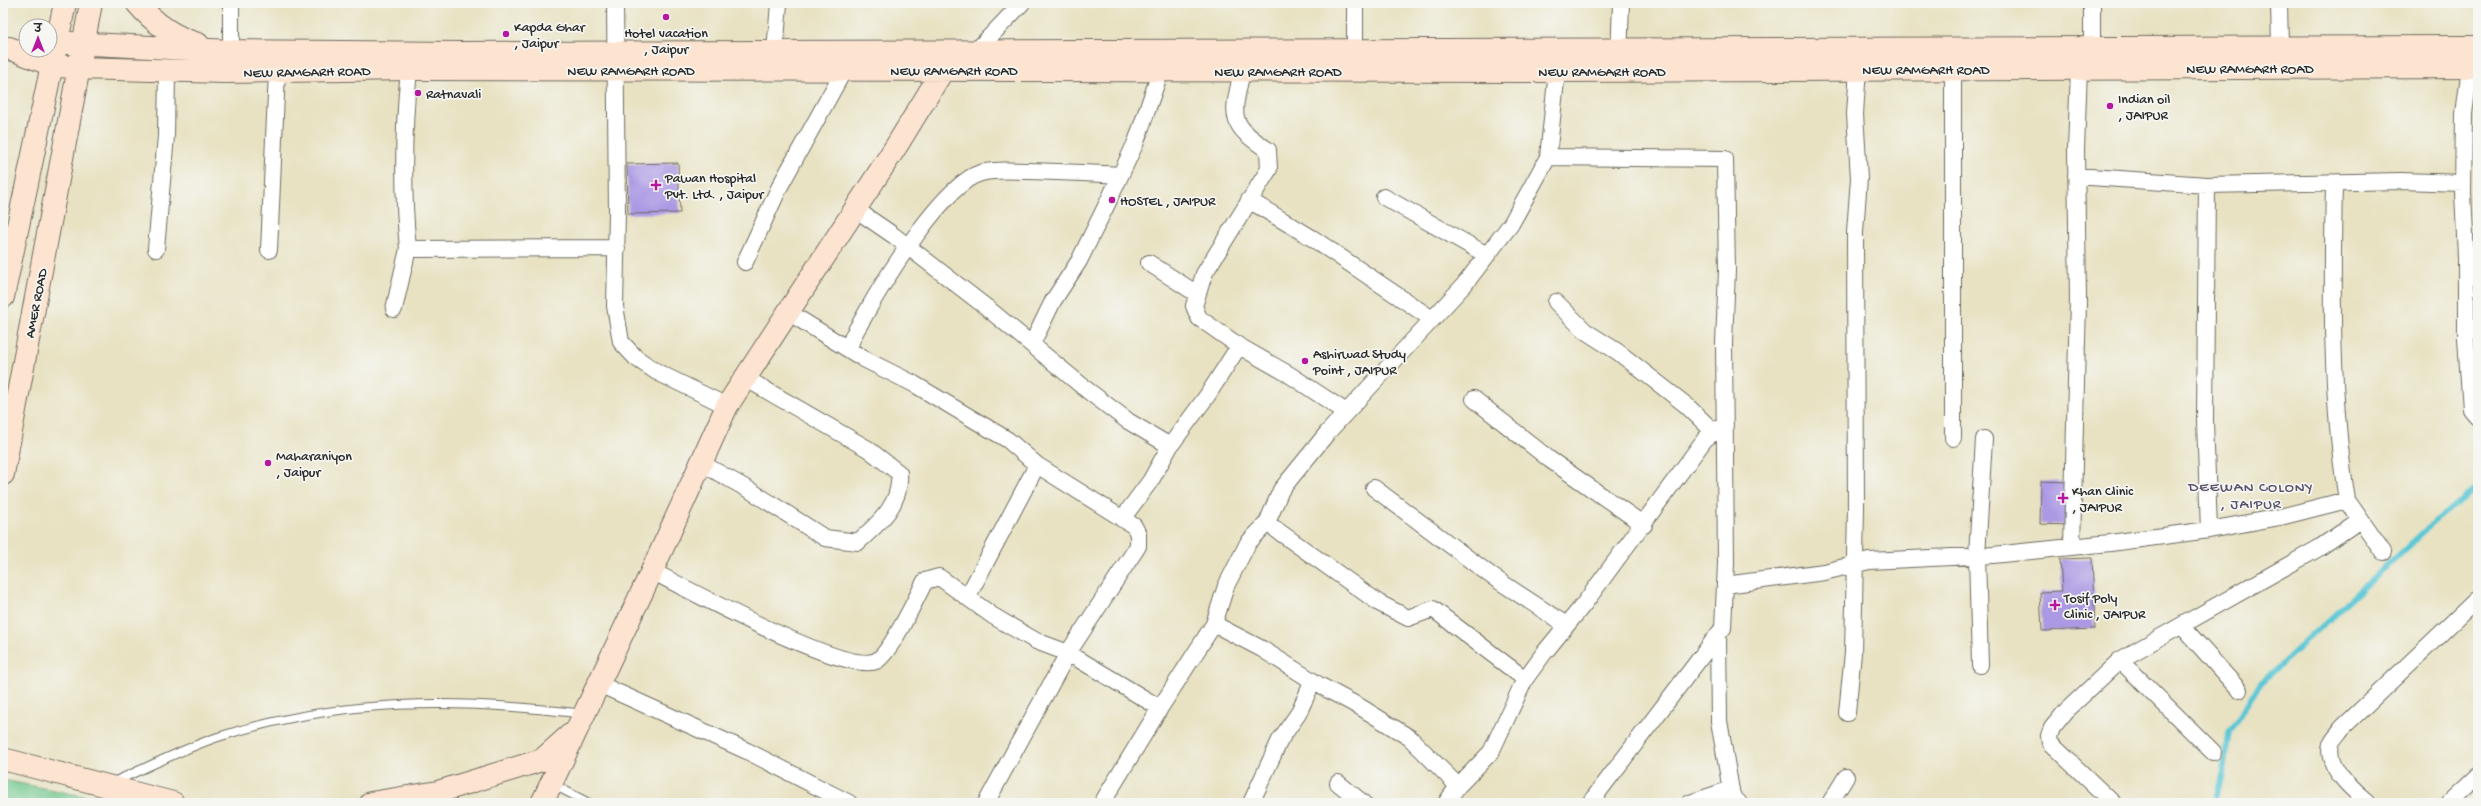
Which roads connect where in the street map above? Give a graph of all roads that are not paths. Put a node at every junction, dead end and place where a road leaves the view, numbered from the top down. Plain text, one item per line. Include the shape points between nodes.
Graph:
1 (65, 3) edge
2 (91, 3) edge
3 (137, 3) edge
4 (231, 3) edge
5 (616, 3) edge
6 (779, 3) edge
7 (1022, 3) edge
8 (1355, 3) edge
9 (1622, 3) edge
10 (2092, 3) edge
11 (2279, 3) edge
12 (58, 28) edge
13 (58, 42) edge
14 (83, 43) junction
15 (13, 47) edge
16 (2093, 47) junction
17 (2280, 47) junction
18 (2478, 47) edge
19 (231, 50) junction
20 (1355, 50) junction
21 (976, 51) junction
22 (775, 52) junction
23 (53, 58) edge
24 (1618, 60) junction
25 (615, 61) junction
26 (52, 65) junction
27 (2474, 67) edge
28 (79, 68) junction
29 (2085, 68) junction
30 (409, 69) junction
31 (1858, 69) junction
32 (1953, 69) junction
33 (844, 70) junction
34 (943, 70) junction
35 (1161, 70) junction
36 (167, 71) junction
37 (1242, 71) junction
38 (1557, 71) junction
39 (277, 72) junction
40 (1548, 157) junction
41 (1120, 175) junction
42 (2076, 176) junction
43 (2463, 182) junction
44 (2334, 183) junction
45 (2207, 185) junction
46 (1384, 198) dead end
47 (1249, 200) junction
48 (855, 209) junction
49 (907, 246) junction
50 (617, 248) junction
51 (156, 249) dead end
52 (408, 249) junction
53 (269, 250) dead end
54 (1487, 255) junction
55 (745, 262) dead end
56 (1149, 263) dead end
57 (1197, 294) junction
58 (3, 297) edge
59 (1556, 302) dead end
60 (394, 309) dead end
61 (788, 312) junction
62 (1432, 319) junction
63 (1032, 344) junction
64 (1239, 346) junction
65 (850, 350) junction
66 (745, 378) junction
67 (1474, 399) dead end
68 (727, 406) junction
69 (1346, 412) junction
70 (2478, 417) edge
71 (1720, 428) junction
72 (1953, 438) dead end
73 (1984, 439) dead end
74 (1170, 446) junction
75 (701, 463) junction
76 (1037, 465) junction
77 (3, 474) edge
78 (1374, 488) dead end
79 (2347, 500) junction
80 (1122, 519) junction
81 (2360, 520) junction
82 (1267, 523) junction
83 (1644, 525) junction
84 (2210, 530) junction
85 (2072, 546) junction
86 (2383, 552) dead end
87 (1978, 556) junction
88 (1853, 566) junction
89 (652, 571) junction
90 (1725, 585) junction
91 (968, 596) junction
92 (2478, 598) edge
93 (1214, 624) junction
94 (1566, 626) junction
95 (2182, 626) junction
96 (1718, 634) junction
97 (1068, 654) junction
98 (2120, 660) junction
99 (1980, 665) dead end
100 (1526, 679) junction
101 (1313, 682) junction
102 (599, 684) junction
103 (2238, 690) dead end
104 (1160, 708) junction
105 (1847, 713) dead end
106 (581, 721) junction
107 (2213, 752) dead end
108 (3, 759) edge
109 (2478, 776) edge
110 (1846, 777) dead end
111 (552, 783) junction
112 (1338, 783) dead end
113 (106, 785) junction
114 (1458, 786) junction
115 (1731, 789) junction
116 (173, 803) edge
117 (371, 803) edge
118 (542, 803) edge
119 (589, 803) edge
120 (849, 803) edge
121 (986, 803) edge
122 (1102, 803) edge
123 (1251, 803) edge
124 (1363, 803) edge
125 (1446, 803) edge
126 (1590, 803) edge
127 (1690, 803) edge
128 (1739, 803) edge
129 (1830, 803) edge
130 (2113, 803) edge
131 (2368, 803) edge
132 (2449, 803) edge

1 - 12 street
2 - 14 street
3 - 19 street via 159,25 185,40
4 - 19 street
5 - 25 street
6 - 22 street
7 - 21 street
8 - 20 street
9 - 24 street
10 - 16 street
11 - 17 street
13 - 14 street, NEW RAMGARH ROAD
14 - 19 street, NEW RAMGARH ROAD
14 - 28 street
15 - 26 street, NEW RAMGARH ROAD
16 - 17 street, NEW RAMGARH ROAD
16 - 24 street, NEW RAMGARH ROAD
16 - 29 street
17 - 18 street, NEW RAMGARH ROAD
19 - 25 street, NEW RAMGARH ROAD
20 - 21 street, NEW RAMGARH ROAD
20 - 24 street, NEW RAMGARH ROAD
21 - 22 street, NEW RAMGARH ROAD
21 - 34 street
22 - 25 street, NEW RAMGARH ROAD
23 - 26 street
24 - 31 street, NEW RAMGARH ROAD
24 - 38 street, NEW RAMGARH ROAD
25 - 30 street, NEW RAMGARH ROAD
25 - 33 street, NEW RAMGARH ROAD
25 - 50 street
26 - 28 street, NEW RAMGARH ROAD
26 - 58 street
27 - 29 street, NEW RAMGARH ROAD
27 - 43 street via 2464,114
28 - 36 street, NEW RAMGARH ROAD
28 - 77 street, AMER ROAD
29 - 32 street, NEW RAMGARH ROAD
29 - 42 street
30 - 39 street, NEW RAMGARH ROAD
30 - 52 street via 403,123 402,192
31 - 32 street, NEW RAMGARH ROAD
31 - 88 street via 1855,114 1859,178 1855,232 1856,508
32 - 72 street
33 - 34 street, NEW RAMGARH ROAD
33 - 55 street via 780,186
34 - 35 street, NEW RAMGARH ROAD
34 - 48 street
35 - 37 street, NEW RAMGARH ROAD
35 - 41 street via 1136,142
36 - 39 street, NEW RAMGARH ROAD
36 - 51 street via 166,136
37 - 38 street, NEW RAMGARH ROAD
37 - 47 street via 1234,108 1236,120 1245,136 1268,150 1270,161 1269,168
38 - 40 street
39 - 53 street
40 - 54 street via 1511,224
40 - 71 street via 1725,159 1727,270
41 - 49 street via 1011,170 980,173 958,186
41 - 63 street via 1079,261 1053,301
42 - 45 street
42 - 85 street via 2078,300
43 - 44 street
43 - 70 street via 2466,339 2471,409
44 - 45 street
44 - 79 street via 2332,334 2340,457
45 - 84 street via 2206,421
46 - 54 street
47 - 57 street via 1204,274
47 - 62 street via 1312,238
48 - 49 street
48 - 61 street
49 - 63 street
49 - 65 street via 858,328 849,345
50 - 52 street
50 - 68 street via 615,306 621,342 636,358 657,372
52 - 60 street
54 - 62 street via 1464,285
56 - 57 street
57 - 64 street via 1194,306 1199,318
59 - 71 street via 1585,331 1618,352
61 - 65 street
61 - 66 street
62 - 69 street
63 - 74 street via 1128,421
64 - 69 street via 1290,375
64 - 74 street via 1207,396
65 - 76 street via 914,384 1008,440
66 - 68 street
66 - 75 street via 868,449 899,472 900,487 885,517 858,542 825,538
67 - 83 street via 1549,459
68 - 75 street
69 - 82 street via 1281,490
71 - 83 street via 1705,440
71 - 90 street
73 - 87 street
74 - 80 street via 1151,480
75 - 89 street
76 - 80 street
76 - 91 street
78 - 94 street via 1493,577
79 - 81 street
79 - 84 street via 2280,517
80 - 97 street via 1134,526 1138,534 1138,546
81 - 86 street
81 - 95 street via 2319,548
82 - 93 street via 1248,544 1238,562 1226,586
82 - 100 street via 1379,603 1408,618 1433,609
83 - 94 street
84 - 85 street
85 - 87 street
87 - 88 street via 1869,561
87 - 99 street
88 - 90 street via 1775,580
88 - 105 street via 1853,652
89 - 91 street via 794,641 851,661 866,663 877,661 888,649 925,581 939,576
89 - 102 street
90 - 96 street via 1723,628
91 - 97 street via 993,616 1036,641
92 - 131 street via 2342,728 2332,742 2330,755 2335,769
93 - 101 street via 1262,649
93 - 104 street
94 - 100 street
95 - 98 street
95 - 103 street
96 - 115 street via 1719,721
96 - 126 street
97 - 104 street
97 - 121 street
98 - 107 street
98 - 130 street via 2066,711 2049,736 2054,749
100 - 114 street via 1491,752
101 - 114 street via 1410,738
101 - 123 street via 1298,714 1280,740
102 - 106 street
102 - 120 street via 746,751
104 - 122 street
106 - 111 street
106 - 113 lane via 516,705 398,703 307,714 218,737
106 - 117 street via 542,760 438,792
108 - 113 street
109 - 132 street
110 - 129 street
111 - 118 street
111 - 119 lane
112 - 124 street
113 - 116 street
114 - 125 street
115 - 127 street
115 - 128 street via 1732,796

